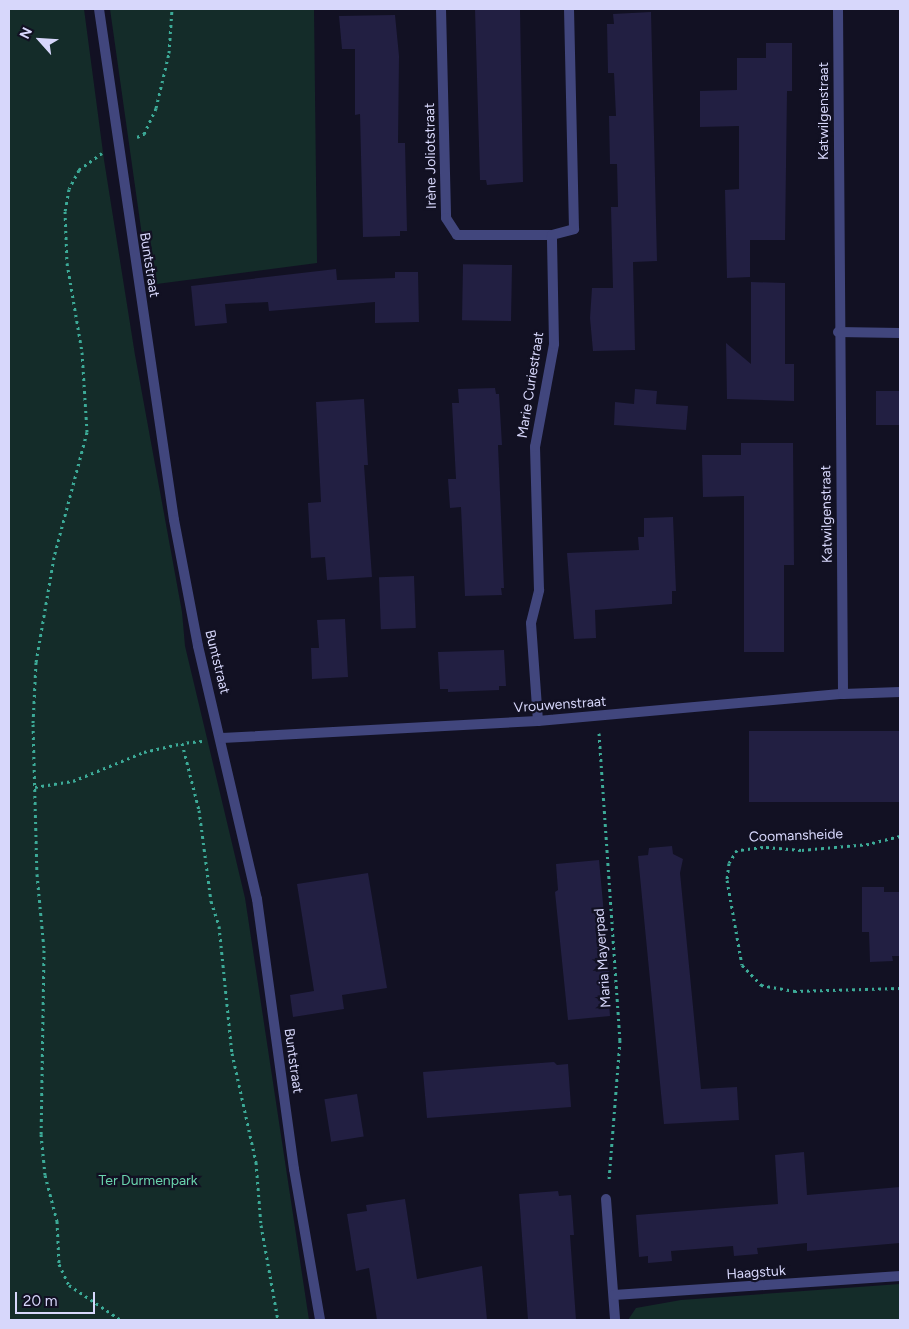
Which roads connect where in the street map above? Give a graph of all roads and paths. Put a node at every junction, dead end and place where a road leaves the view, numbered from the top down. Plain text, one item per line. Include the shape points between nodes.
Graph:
1 (99, 9) edge
2 (172, 9) edge
3 (441, 9) edge
4 (570, 9) edge
5 (838, 9) edge
6 (117, 145) junction
7 (552, 236) junction
8 (838, 332) junction
9 (900, 333) edge
10 (900, 692) edge
11 (843, 694) junction
12 (598, 716) junction
13 (538, 721) junction
14 (222, 738) junction
15 (182, 743) junction
16 (35, 787) junction
17 (900, 836) edge
18 (900, 988) edge
19 (606, 1198) joint
20 (900, 1276) edge
21 (614, 1295) junction
22 (121, 1320) edge
23 (278, 1320) edge
24 (320, 1320) edge
25 (615, 1320) edge

1 - 6 street, Buntstraat
2 - 6 path via 169,53 156,108 144,134
3 - 7 street, Irène Joliotstraat via 446,218 457,235
4 - 7 street via 574,230
5 - 8 street, Katwilgenstraat
6 - 14 street, Buntstraat via 174,520 198,646
6 - 16 path via 94,157 79,170 69,189 65,211 67,263 82,352 87,432 54,557 36,662
7 - 13 street, Marie Curiestraat via 554,344 535,447 539,590 531,623
8 - 9 street
8 - 11 street, Katwilgenstraat
10 - 11 street, Vrouwenstraat
11 - 12 street, Vrouwenstraat
12 - 13 street, Vrouwenstraat
12 - 19 path, Maria Mayerpad via 620,1040
13 - 14 street, Vrouwenstraat
14 - 15 path
14 - 24 street, Buntstraat via 257,899 294,1169
15 - 16 path via 144,752 73,781
15 - 23 path via 199,810 211,901 219,926 232,1053 256,1162 261,1225
16 - 22 path via 44,959 41,1134 45,1175 57,1221 59,1264 69,1285
17 - 18 path, Coomansheide via 859,845 738,850 729,863 727,880 742,965 762,985 794,991
19 - 21 street
20 - 21 street, Haagstuk
21 - 25 street

